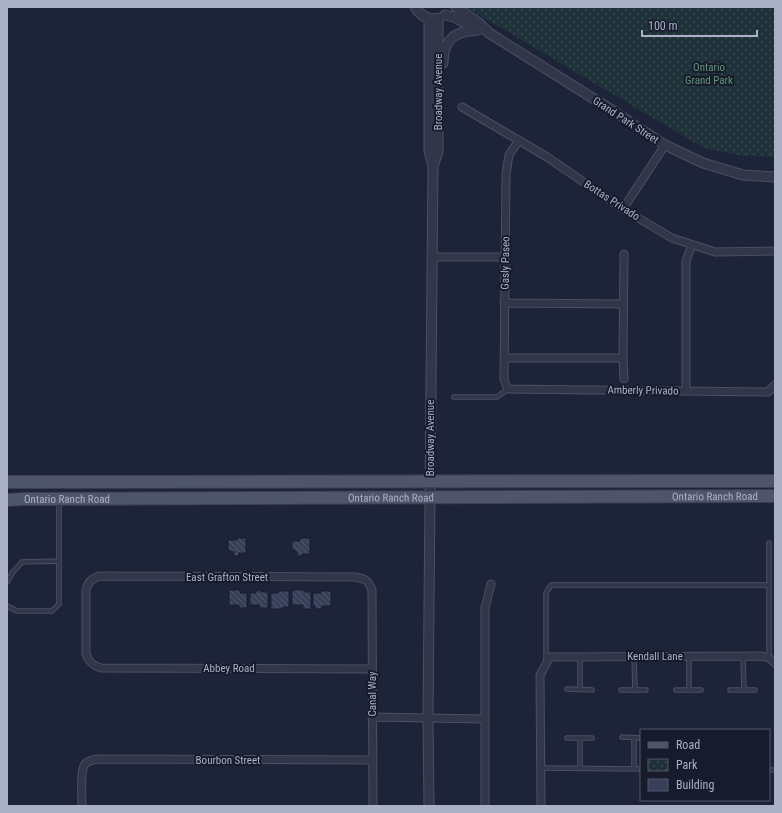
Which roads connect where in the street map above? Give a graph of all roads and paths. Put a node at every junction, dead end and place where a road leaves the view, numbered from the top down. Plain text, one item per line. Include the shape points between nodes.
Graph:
1 (415, 7) edge
2 (452, 7) edge
3 (456, 7) edge
4 (437, 17) junction
5 (476, 30) junction
6 (489, 34) junction
7 (462, 107) dead end
8 (519, 140) junction
9 (665, 145) junction
10 (438, 152) junction
11 (433, 166) junction
12 (775, 177) edge
13 (623, 209) junction
14 (692, 245) junction
15 (775, 251) edge
16 (624, 254) dead end
17 (432, 257) junction
18 (505, 257) junction
19 (504, 303) junction
20 (624, 304) junction
21 (504, 358) junction
22 (623, 358) junction
23 (624, 379) dead end
24 (775, 385) edge
25 (508, 389) junction
26 (686, 391) junction
27 (454, 397) dead end
28 (775, 479) edge
29 (430, 481) junction
30 (556, 481) junction
31 (7, 482) edge
32 (26, 482) junction
33 (7, 491) edge
34 (775, 496) edge
35 (430, 497) junction
36 (310, 498) junction
37 (59, 499) junction
38 (7, 500) edge
39 (769, 543) dead end
40 (60, 561) junction
41 (7, 582) edge
42 (368, 582) joint
43 (491, 584) dead end
44 (769, 585) junction
45 (7, 606) edge
46 (580, 656) junction
47 (634, 656) junction
48 (688, 656) junction
49 (743, 656) junction
50 (772, 660) edge
51 (88, 661) joint
52 (546, 665) junction
53 (372, 669) junction
54 (567, 689) dead end
55 (580, 689) junction
56 (592, 690) dead end
57 (621, 690) dead end
58 (635, 690) junction
59 (646, 690) dead end
60 (676, 690) dead end
61 (689, 690) junction
62 (701, 690) dead end
63 (730, 690) dead end
64 (744, 690) junction
65 (755, 690) dead end
66 (372, 717) junction
67 (428, 718) junction
68 (485, 719) junction
69 (622, 737) dead end
70 (567, 738) dead end
71 (580, 738) junction
72 (592, 738) dead end
73 (634, 738) junction
74 (640, 738) edge
75 (373, 760) junction
76 (541, 768) junction
77 (580, 768) junction
78 (634, 769) junction
79 (640, 769) edge
80 (82, 806) edge
81 (373, 806) edge
82 (429, 806) edge
83 (485, 806) edge
84 (541, 806) edge

1 - 4 street via 422,15
2 - 4 street
3 - 6 street, Grand Park Street
4 - 5 street, Grand Park Street via 454,17
4 - 10 street, Broadway Avenue
4 - 11 street, Broadway Avenue via 429,151
5 - 6 street, Grand Park Street
5 - 10 street via 460,33 451,38 443,54 443,126
6 - 9 street, Grand Park Street
7 - 8 street, Bottas Privado
8 - 13 street, Bottas Privado
8 - 18 street, Gasly Paseo via 509,155 506,174
9 - 12 street, Grand Park Street via 703,163 743,175
9 - 13 street
10 - 11 street, Broadway Avenue
11 - 17 street, Broadway Avenue
13 - 14 street, Bottas Privado via 672,238
14 - 15 street, Bottas Privado via 715,252
14 - 26 street via 686,261
16 - 20 street
17 - 18 street
17 - 29 street, Broadway Avenue
18 - 19 street, Gasly Paseo
19 - 20 street
19 - 21 street, Gasly Paseo
20 - 22 street
21 - 22 street
21 - 25 street, Gasly Paseo via 504,380
22 - 23 street
24 - 26 street, Amberly Privado via 768,392
25 - 26 street, Amberly Privado
25 - 27 lane via 497,397
28 - 30 main road, Ontario Ranch Road
29 - 30 main road, Ontario Ranch Road
29 - 32 main road, Ontario Ranch Road
29 - 35 street, Broadway Avenue
29 - 36 main road via 428,486 420,489 325,490
30 - 35 main road via 542,489 436,490
31 - 32 main road, Ontario Ranch Road
32 - 33 main road via 16,490
34 - 35 main road, Ontario Ranch Road
35 - 36 main road, Ontario Ranch Road
35 - 67 street, Broadway Avenue
36 - 37 main road, Ontario Ranch Road
37 - 38 main road, Ontario Ranch Road
37 - 40 lane
39 - 44 lane
40 - 41 lane via 22,562
40 - 45 lane via 59,604 52,611 17,611
42 - 51 street, East Grafton Street via 355,577 99,576 92,579 86,590
42 - 53 street, Canal Way via 372,590
43 - 68 street via 485,608
44 - 50 lane
44 - 52 lane via 551,585 546,593
46 - 47 street, Kendall Lane
46 - 52 street, Kendall Lane via 550,657
46 - 55 lane
47 - 48 street, Kendall Lane
47 - 58 lane
48 - 49 street, Kendall Lane
48 - 61 lane
49 - 50 street, Kendall Lane via 762,656
49 - 64 lane
51 - 53 street, Abbey Road via 101,668
52 - 76 street via 540,675
53 - 66 street, Canal Way
54 - 55 lane
55 - 56 lane
57 - 58 lane
58 - 59 lane
60 - 61 lane
61 - 62 lane
63 - 64 lane
64 - 65 lane
66 - 67 street
66 - 75 street, Canal Way
67 - 68 street
67 - 82 street, Broadway Avenue
68 - 83 street
69 - 73 lane
70 - 71 lane
71 - 72 lane
71 - 77 lane
73 - 74 lane
73 - 78 lane
75 - 80 street, Bourbon Street via 90,760 82,770
75 - 81 street, Canal Way
76 - 77 lane
76 - 84 street
77 - 78 lane
78 - 79 lane

